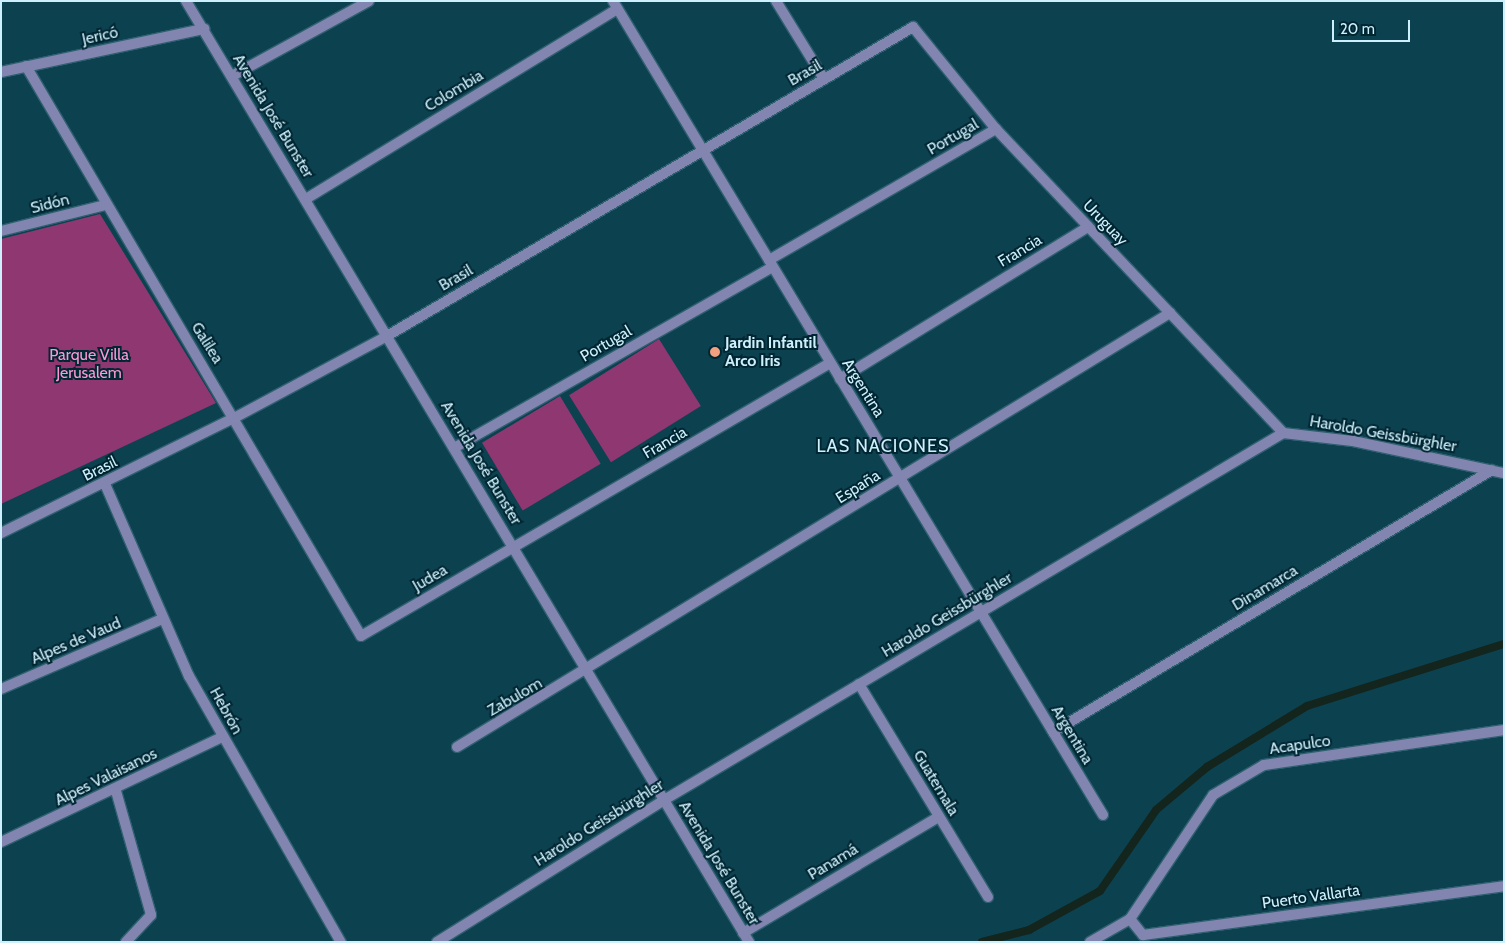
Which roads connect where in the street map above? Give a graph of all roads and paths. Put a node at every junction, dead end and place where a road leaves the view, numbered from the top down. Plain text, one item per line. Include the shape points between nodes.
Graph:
1 (186, 1) edge
2 (369, 1) edge
3 (776, 1) edge
4 (615, 5) edge
5 (913, 27) joint
6 (204, 29) junction
7 (26, 66) junction
8 (1, 72) edge
9 (232, 76) junction
10 (824, 79) junction
11 (996, 129) junction
12 (703, 151) junction
13 (306, 199) junction
14 (105, 205) junction
15 (1088, 228) junction
16 (1, 232) edge
17 (771, 264) junction
18 (1170, 313) junction
19 (387, 336) junction
20 (830, 364) junction
21 (840, 378) junction
22 (236, 418) junction
23 (1283, 433) junction
24 (454, 448) junction
25 (1492, 470) junction
26 (1504, 473) edge
27 (900, 479) junction
28 (105, 484) junction
29 (1, 533) edge
30 (514, 548) junction
31 (981, 612) junction
32 (162, 619) junction
33 (361, 636) joint
34 (588, 672) junction
35 (859, 684) junction
36 (1, 689) edge
37 (1504, 730) edge
38 (1053, 732) junction
39 (222, 737) junction
40 (457, 747) dead end
41 (116, 791) junction
42 (664, 800) junction
43 (1103, 816) dead end
44 (938, 817) junction
45 (1, 842) edge
46 (1504, 886) edge
47 (988, 897) dead end
48 (1130, 919) junction
49 (450, 938) edge
50 (746, 938) edge
51 (126, 942) edge
52 (342, 942) edge
53 (437, 942) edge
54 (1090, 942) edge

1 - 6 street, Avenida José Bunster
2 - 9 street
3 - 10 street
4 - 12 street, Argentina
4 - 13 street, Colombia
5 - 10 street, Brasil
5 - 11 street, Uruguay
6 - 7 street, Jericó
6 - 9 street, Avenida José Bunster
7 - 8 street, Jericó
7 - 14 street, Galilea
9 - 13 street, Avenida José Bunster
10 - 12 street, Brasil
11 - 15 street, Uruguay
11 - 17 street, Portugal
12 - 17 street, Argentina
12 - 19 street, Brasil
13 - 19 street, Avenida José Bunster
14 - 16 street, Sidón
14 - 22 street, Galilea
15 - 18 street, Uruguay
15 - 21 street, Francia
17 - 20 street, Argentina
17 - 24 street, Portugal
18 - 23 street, Uruguay
18 - 27 street, España
19 - 22 street, Brasil
19 - 24 street, Avenida José Bunster
20 - 21 street, Argentina
20 - 30 street, Francia
21 - 27 street, Argentina
22 - 28 street, Brasil
22 - 33 street, Galilea
23 - 25 street, Haroldo Geissbürghler via 1353,441
23 - 31 street, Haroldo Geissbürghler
24 - 30 street, Avenida José Bunster
25 - 26 street, Haroldo Geissbürghler
25 - 38 street, Dinamarca
27 - 31 street, Argentina
27 - 34 street, España
28 - 29 street, Brasil
28 - 32 street, Hebrón
30 - 33 street, Judea
30 - 34 street, Avenida José Bunster
31 - 35 street, Haroldo Geissbürghler
31 - 38 street, Argentina
32 - 36 street, Alpes de Vaud
32 - 39 street, Hebrón
34 - 40 street, Zabulom
34 - 42 street, Avenida José Bunster
35 - 42 street, Haroldo Geissbürghler
35 - 44 street, Guatemala
37 - 48 street, Acapulco via 1264,765 1213,796
38 - 43 street, Argentina
39 - 41 street, Alpes Valaisanos
39 - 52 street, Hebrón
41 - 45 street, Alpes Valaisanos
41 - 51 street via 150,915
42 - 49 street, Haroldo Geissbürghler
42 - 50 street, Avenida José Bunster
44 - 47 street, Guatemala
44 - 50 street, Panamá
46 - 48 street, Puerto Vallarta via 1143,935
48 - 54 street, Acapulco
49 - 53 street, Haroldo Geissbürghler

